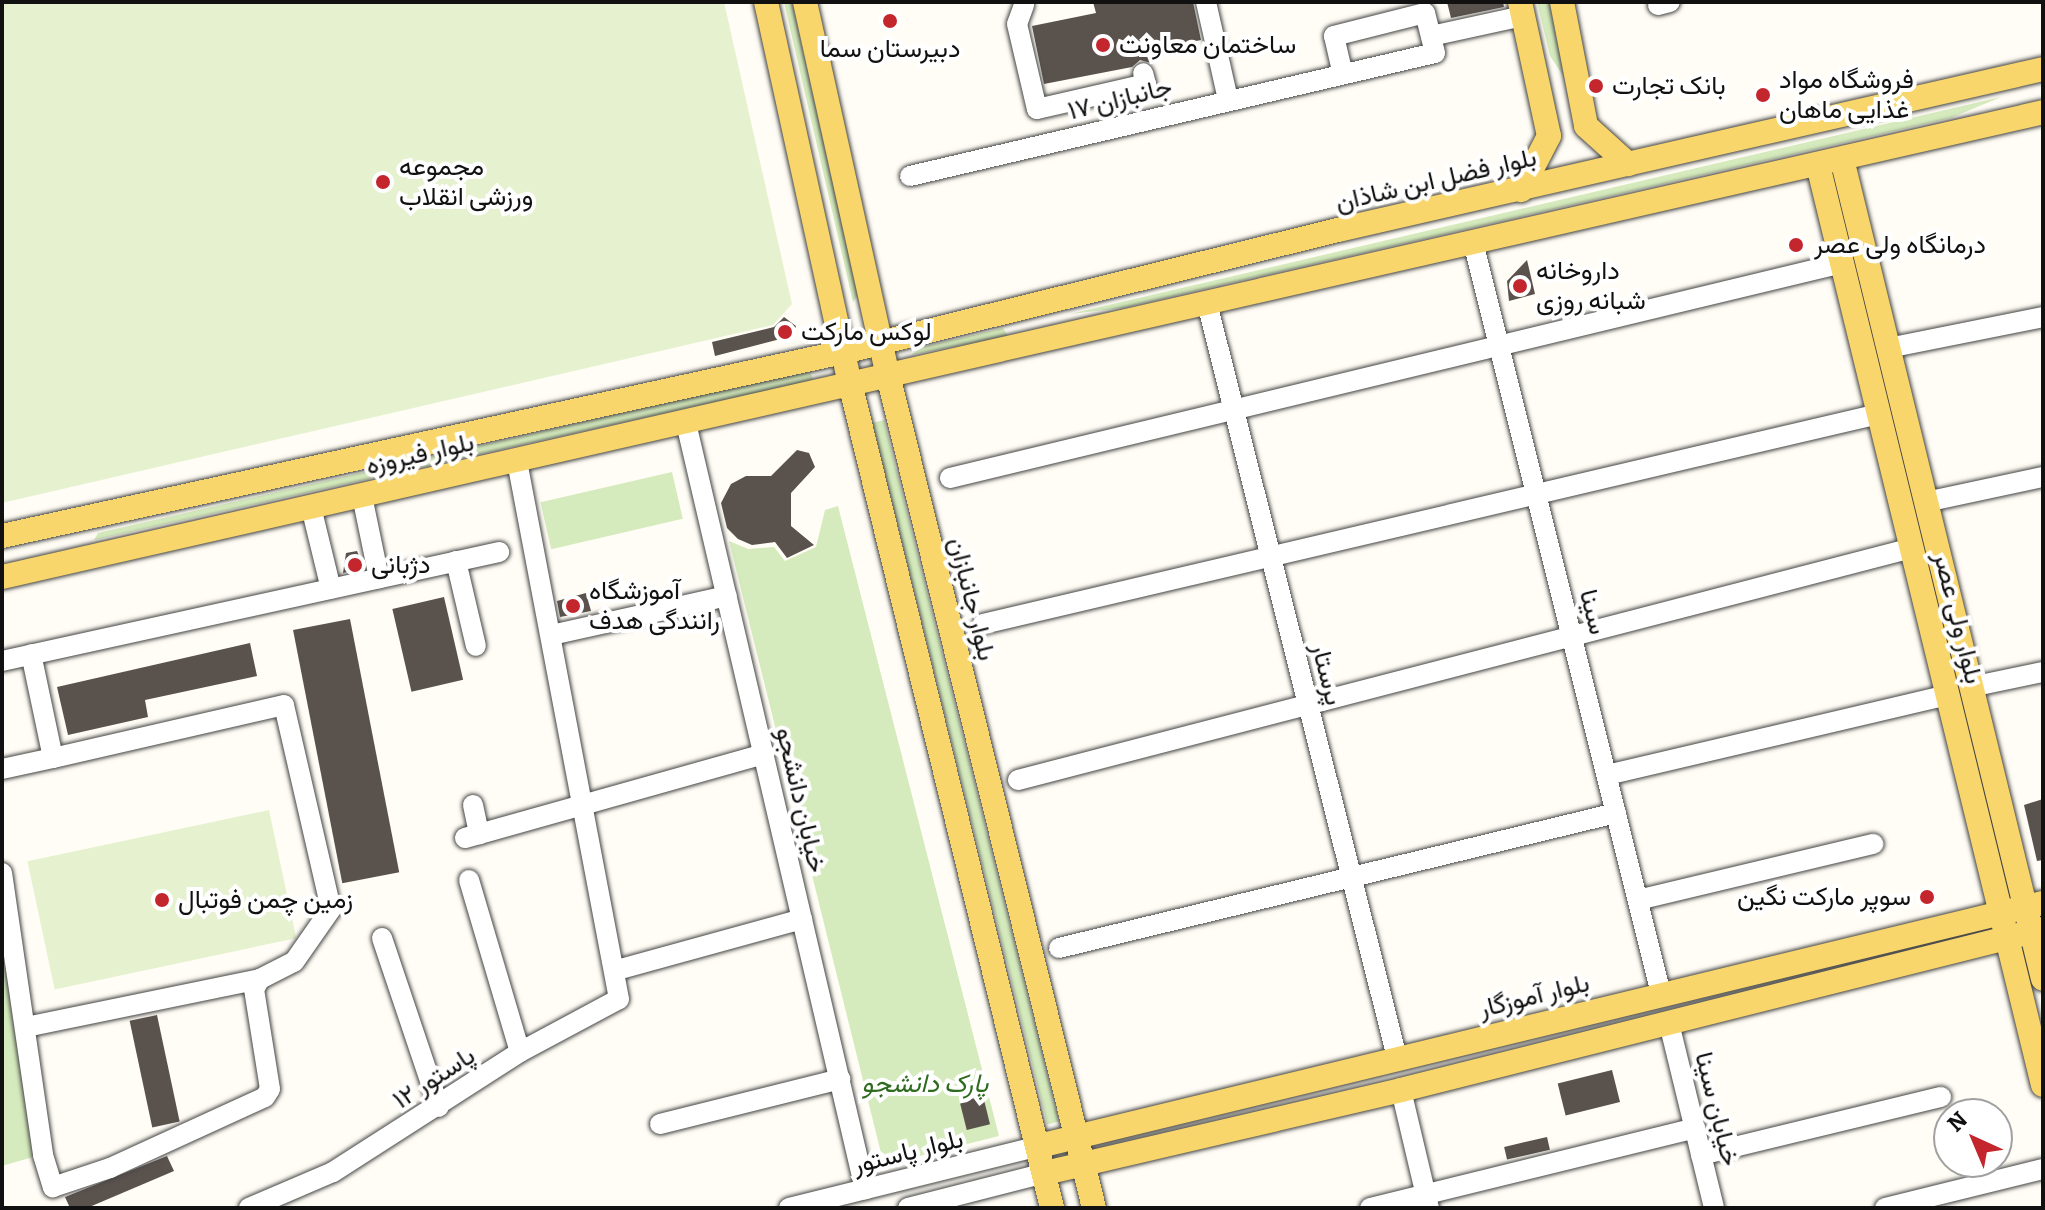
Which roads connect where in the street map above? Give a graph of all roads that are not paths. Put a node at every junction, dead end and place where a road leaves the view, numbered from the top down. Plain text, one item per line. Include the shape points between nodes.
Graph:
1 (766, 2) edge
2 (805, 2) edge
3 (1206, 2) edge
4 (1562, 2) edge
5 (1028, 3) edge
6 (1521, 9) edge
7 (1431, 36) junction
8 (2043, 69) edge
9 (1143, 73) dead end
10 (1343, 74) junction
11 (2017, 75) junction
12 (1228, 100) junction
13 (2035, 113) edge
14 (1842, 159) junction
15 (1628, 164) junction
16 (1818, 165) junction
17 (910, 176) dead end
18 (1521, 190) junction
19 (1473, 242) junction
20 (1845, 247) junction
21 (1207, 303) junction
22 (1008, 309) junction
23 (2043, 317) edge
24 (880, 343) junction
25 (1017, 345) junction
26 (1499, 346) junction
27 (1888, 348) junction
28 (843, 352) junction
29 (888, 375) junction
30 (850, 383) junction
31 (1234, 409) junction
32 (1878, 414) junction
33 (686, 423) junction
34 (517, 461) junction
35 (2043, 477) edge
36 (950, 478) dead end
37 (1536, 494) junction
38 (362, 496) junction
39 (1926, 502) junction
40 (311, 507) junction
41 (68, 522) junction
42 (2, 536) edge
43 (1912, 548) junction
44 (499, 552) dead end
45 (1271, 557) junction
46 (78, 559) junction
47 (456, 561) junction
48 (2, 577) edge
49 (379, 578) junction
50 (331, 589) junction
51 (727, 596) junction
52 (983, 624) dead end
53 (551, 635) junction
54 (1573, 639) junction
55 (476, 646) dead end
56 (31, 654) junction
57 (2, 661) edge
58 (2043, 672) edge
59 (1971, 687) junction
60 (1948, 695) junction
61 (1309, 707) junction
62 (764, 754) junction
63 (53, 758) junction
64 (2, 769) edge
65 (1607, 775) junction
66 (1018, 780) dead end
67 (584, 803) junction
68 (473, 805) dead end
69 (1616, 813) junction
70 (1873, 844) dead end
71 (2, 873) edge
72 (1351, 876) junction
73 (469, 880) dead end
74 (1638, 900) junction
75 (2034, 905) edge
76 (2001, 912) junction
77 (802, 919) junction
78 (2037, 930) edge
79 (1917, 932) junction
80 (2007, 936) junction
81 (382, 938) dead end
82 (1059, 948) dead end
83 (1922, 958) junction
84 (617, 970) junction
85 (260, 979) junction
86 (2043, 979) edge
87 (1661, 994) junction
88 (1669, 1023) junction
89 (26, 1027) junction
90 (520, 1052) junction
91 (1397, 1058) junction
92 (840, 1079) junction
93 (2043, 1085) edge
94 (1401, 1090) junction
95 (1941, 1097) dead end
96 (439, 1107) junction
97 (660, 1124) dead end
98 (1695, 1128) junction
99 (1077, 1137) junction
100 (1039, 1146) junction
101 (1701, 1155) junction
102 (1084, 1164) junction
103 (2043, 1169) edge
104 (1045, 1173) junction
105 (865, 1189) junction
106 (1427, 1201) edge
107 (262, 1206) edge
108 (1889, 1207) edge
109 (789, 1208) edge
110 (908, 1208) edge
111 (1052, 1208) edge
112 (1094, 1208) edge
113 (1370, 1208) edge
114 (1714, 1208) edge

1 - 28 main road
2 - 24 main road, بلوار جانبازان
3 - 12 street
4 - 15 main road via 1586,126
5 - 9 street via 1017,24 1037,109 1146,84
6 - 7 street
6 - 18 main road via 1549,136
7 - 10 street, جانبازان ۱۷ via 1435,53
7 - 10 street via 1425,13 1334,36
8 - 11 main road, بلوار فضل ابن شاذان
10 - 12 street, جانبازان ۱۷
11 - 13 main road
11 - 15 main road, بلوار فضل ابن شاذان
12 - 17 street, جانبازان ۱۷
13 - 14 main road
14 - 16 main road
14 - 20 main road, بلوار ولی عصر
15 - 18 main road, بلوار فضل ابن شاذان
16 - 19 main road
16 - 20 main road, بلوار ولی عصر
18 - 22 main road, بلوار فضل ابن شاذان
19 - 21 main road
19 - 26 street, سینا
20 - 26 street via 1670,305
20 - 27 main road, بلوار ولی عصر
20 - 32 main road, بلوار ولی عصر
21 - 25 main road
21 - 31 street, پرستار
22 - 24 main road, بلوار فضل ابن شاذان
22 - 25 main road
23 - 27 street
24 - 28 main road, بلوار فضل ابن شاذان
24 - 29 main road, بلوار جانبازان
25 - 29 main road
26 - 31 street
26 - 37 street, سینا
27 - 39 main road, بلوار ولی عصر
28 - 30 main road
28 - 41 main road, بلوار فیروزه
29 - 30 main road
29 - 99 main road, بلوار جانبازان
30 - 33 main road, بلوار فیروزه
30 - 100 main road
31 - 36 street
31 - 45 street, پرستار
32 - 37 street
32 - 43 main road, بلوار ولی عصر
33 - 34 main road, بلوار فیروزه
33 - 51 street, خیابان دانشجو
34 - 38 main road, بلوار فیروزه
34 - 53 street
35 - 39 street
37 - 45 street
37 - 54 street, سینا
38 - 40 main road, بلوار فیروزه
38 - 49 street
39 - 59 main road, بلوار ولی عصر
40 - 46 main road, بلوار فیروزه
40 - 50 street
41 - 42 main road, بلوار فیروزه
41 - 46 main road
43 - 54 street
43 - 60 main road, بلوار ولی عصر
44 - 47 street
45 - 52 street
45 - 61 street, پرستار
46 - 48 main road, بلوار فیروزه
47 - 49 street
47 - 55 street
49 - 50 street
50 - 56 street
51 - 53 street
51 - 62 street, خیابان دانشجو
53 - 67 street
54 - 61 street
54 - 65 street, سینا
56 - 57 street
56 - 63 street
58 - 59 street
59 - 75 main road, بلوار ولی عصر
60 - 65 street
60 - 76 main road, بلوار ولی عصر
61 - 66 street
61 - 72 street, پرستار
62 - 67 street
62 - 77 street, خیابان دانشجو
63 - 64 street
63 - 85 street via 284,705 331,909 294,962
65 - 69 street, سینا
67 - 68 street via 472,836
67 - 84 street
69 - 72 street
69 - 74 street, سینا
70 - 74 street
71 - 89 street
72 - 82 street
72 - 91 street, پرستار
73 - 90 street
74 - 87 street, سینا
75 - 76 main road, بلوار آموزگار
75 - 78 main road, بلوار ولی عصر
76 - 79 main road, بلوار آموزگار
76 - 80 main road, بلوار ولی عصر
77 - 84 street
77 - 92 street, خیابان دانشجو
78 - 80 main road
78 - 86 main road, بلوار ولی عصر
79 - 83 main road
79 - 87 main road, بلوار آموزگار
80 - 83 main road
80 - 93 main road, بلوار ولی عصر
81 - 96 street
83 - 88 main road
84 - 90 street, ۱۲ پاستور via 616,1002
85 - 89 street
85 - 89 street via 254,989 270,1089 265,1097 61,1188 53,1187 47,1177
87 - 91 main road, بلوار آموزگار
88 - 94 main road
88 - 98 street, خیابان سینا
90 - 96 street, ۱۲ پاستور
91 - 99 main road, بلوار آموزگار
92 - 97 street
92 - 105 street, خیابان دانشجو
94 - 102 main road
94 - 106 street
95 - 101 street
96 - 107 street, ۱۲ پاستور via 333,1172
98 - 101 street, خیابان سینا
98 - 106 street
99 - 100 main road, بلوار آموزگار
99 - 102 main road, بلوار جانبازان
100 - 104 main road
100 - 105 street, بلوار پاستور
101 - 114 street, خیابان سینا
102 - 104 main road
102 - 112 main road, بلوار جانبازان
103 - 108 street
104 - 110 street, بلوار پاستور
104 - 111 main road
105 - 109 street, بلوار پاستور
106 - 113 street

